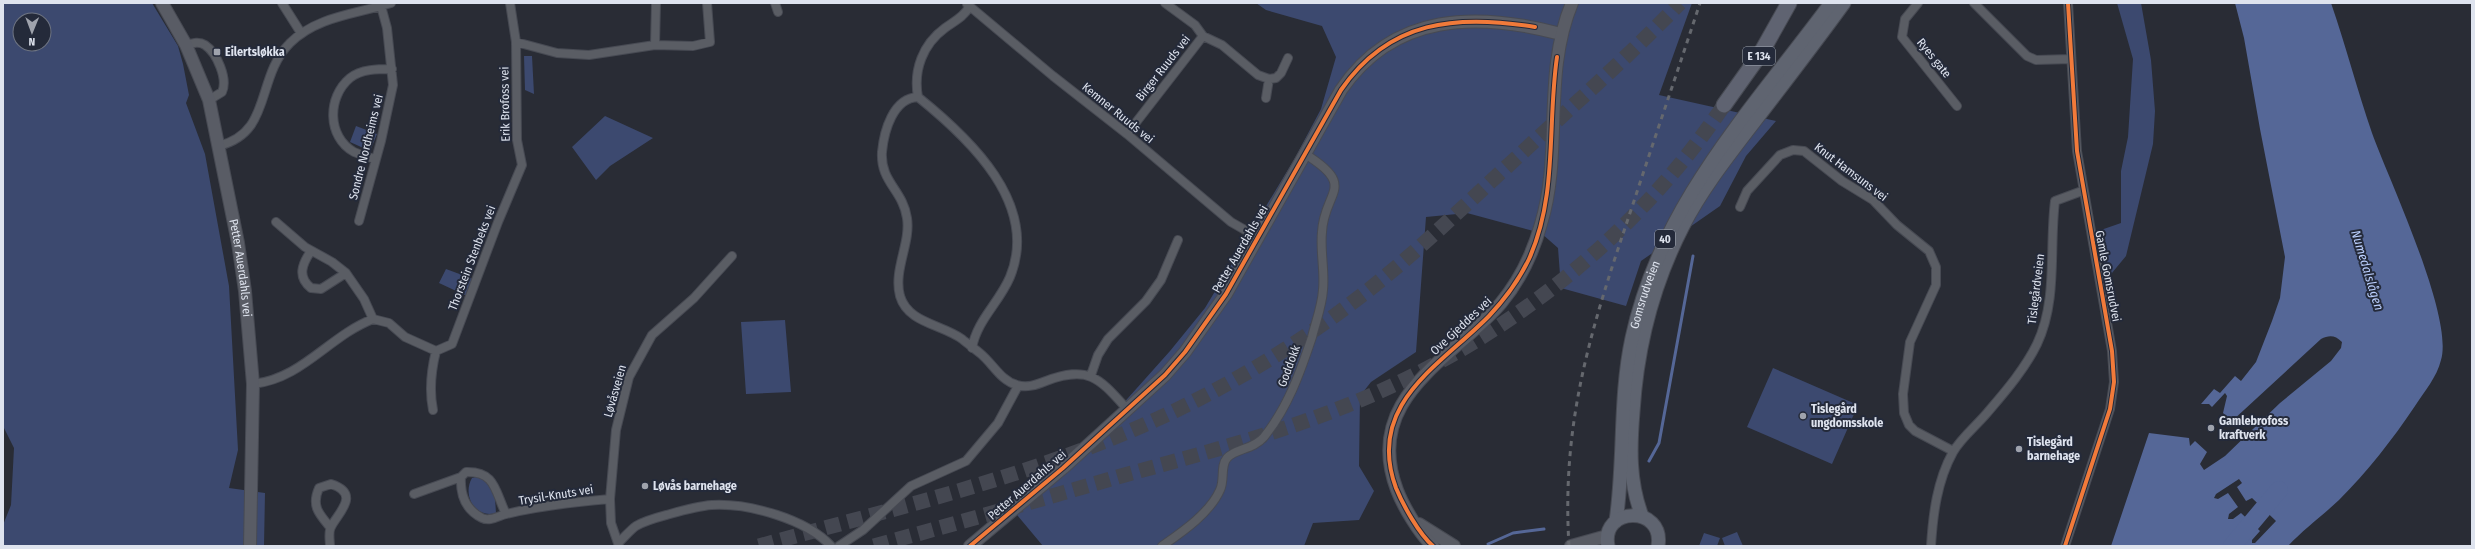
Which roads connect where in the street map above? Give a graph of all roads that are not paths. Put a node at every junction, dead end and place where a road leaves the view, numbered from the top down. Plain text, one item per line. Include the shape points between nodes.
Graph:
1 (162, 3) edge
2 (282, 3) edge
3 (391, 3) edge
4 (510, 3) edge
5 (656, 3) edge
6 (707, 3) edge
7 (775, 3) edge
8 (1165, 3) edge
9 (1572, 3) edge
10 (1790, 3) edge
11 (1831, 3) edge
12 (1844, 3) edge
13 (1918, 3) edge
14 (1974, 3) edge
15 (2068, 3) edge
16 (968, 5) edge
17 (382, 6) junction
18 (778, 12) dead end
19 (301, 33) junction
20 (1561, 34) junction
21 (1203, 36) junction
22 (516, 42) junction
23 (186, 45) junction
24 (655, 45) junction
25 (1288, 58) dead end
26 (2071, 59) junction
27 (392, 69) junction
28 (1269, 79) junction
29 (918, 97) junction
30 (1266, 98) dead end
31 (209, 100) junction
32 (1724, 105) tunnel mouth
33 (1956, 106) dead end
34 (1127, 134) junction
35 (218, 146) junction
36 (1305, 154) junction
37 (375, 159) junction
38 (522, 165) joint
39 (2082, 191) junction
40 (1740, 207) dead end
41 (359, 221) dead end
42 (276, 222) dead end
43 (1259, 238) junction
44 (1178, 240) dead end
45 (311, 251) junction
46 (732, 256) dead end
47 (346, 273) junction
48 (373, 319) junction
49 (972, 348) junction
50 (436, 351) junction
51 (1091, 375) junction
52 (253, 384) junction
53 (1018, 386) junction
54 (1128, 408) junction
55 (433, 410) dead end
56 (1953, 451) junction
57 (461, 477) junction
58 (414, 494) dead end
59 (610, 499) junction
60 (506, 514) junction
61 (1642, 516) junction
62 (1616, 521) junction
63 (1415, 522) junction
64 (330, 527) junction
65 (1608, 541) edge
66 (619, 545) edge
67 (250, 546) edge
68 (330, 546) edge
69 (831, 546) edge
70 (839, 546) edge
71 (970, 546) edge
72 (1162, 546) edge
73 (1434, 546) edge
74 (1454, 546) edge
75 (1571, 546) edge
76 (1658, 546) edge
77 (1931, 546) edge
78 (2065, 546) edge

1 - 23 street, Petter Auerdahls vei
2 - 19 street
3 - 17 street
4 - 22 street, Erik Brofoss vei
5 - 24 street
6 - 24 street via 710,42 693,46
7 - 18 street
8 - 21 street, Birger Ruuds vei via 1195,25
9 - 20 street, Ove Gjeddes vei
10 - 32 highway, E 134 via 1747,74
11 - 62 main road, Gomsrudveien / 40 via 1696,184 1674,221 1655,262 1641,302 1628,362
12 - 61 main road, Gomsrudveien / 40 via 1705,189 1664,266 1642,341 1633,403 1631,477
13 - 33 street, Ryes gate via 1905,19 1902,37
14 - 26 street via 2027,56 2036,60
15 - 26 street, Gamle Gomsrudvei
16 - 29 street via 966,13 942,30 927,46 917,74
16 - 34 street, Kemner Ruuds vei
17 - 19 street via 327,21
17 - 27 street, Sondre Nordheims vei
19 - 35 street via 286,48 272,70 250,128 232,142
20 - 36 street, Petter Auerdahls vei via 1527,26 1455,22 1421,28 1392,40 1354,71
20 - 63 street, Ove Gjeddes vei via 1553,89 1548,191 1542,223 1528,260 1512,289 1490,315 1416,383 1406,396 1396,419 1390,446 1392,471 1399,496
21 - 28 street, Birger Ruuds vei via 1222,45 1258,75
21 - 34 street, Birger Ruuds vei
22 - 24 street via 557,53 589,55
22 - 38 street, Erik Brofoss vei via 517,140
23 - 31 street, Petter Auerdahls vei
23 - 31 street via 196,42 204,45 215,57 222,75 222,92
25 - 28 street via 1281,73 1276,78
26 - 39 street, Gamle Gomsrudvei via 2074,125
27 - 37 street, Sondre Nordheims vei via 393,85
27 - 37 street via 370,70 350,78 334,100 334,128 341,139 353,151
28 - 30 street
29 - 49 street via 959,133 992,172 1011,206 1016,227 1017,251 1011,276 994,307 978,327
29 - 49 street via 905,100 895,110 883,144 882,171 904,204 907,220 899,279 901,297 912,316 935,324
31 - 35 street, Petter Auerdahls vei
34 - 43 street, Kemner Ruuds vei via 1231,222
35 - 52 street, Petter Auerdahls vei via 245,291
36 - 43 street, Petter Auerdahls vei
36 - 72 street, Goddokk via 1326,168 1332,176 1335,190 1322,225 1324,282 1321,306 1298,381 1287,403 1263,437 1251,448 1233,454 1226,460 1223,483 1215,499 1182,531
37 - 41 street, Sondre Nordheims vei
38 - 50 street, Thorstein Stenbeks vei via 452,344
39 - 56 street, Tislegårdveien via 2055,200 2051,285 2042,332 2036,345 1987,413
39 - 78 street, Gamle Gomsrudvei via 2112,351 2114,382 2110,409
40 - 56 street, Knut Hamsuns vei via 1747,191 1780,155 1793,150 1804,151 1842,181 1873,200 1897,225 1929,251 1936,267 1936,285 1910,342 1903,394 1905,418 1915,431
42 - 45 street
43 - 54 street, Petter Auerdahls vei via 1196,339 1165,375
44 - 51 street via 1161,280 1146,301 1108,339 1098,355
45 - 47 street
45 - 47 street via 303,263 302,271 303,279 311,288 321,289
46 - 59 street, Løvåsveien via 694,298 652,335 633,366 618,417
47 - 48 street via 364,298
48 - 50 street via 389,323 405,337
48 - 52 street via 343,336 283,378
49 - 53 street via 1008,381
50 - 55 street via 430,398
51 - 53 street via 1068,374 1032,386
51 - 54 street via 1102,382
52 - 67 street, Petter Auerdahls vei
53 - 70 street via 998,423 966,461 911,486 864,530
54 - 71 street, Petter Auerdahls vei via 1028,499
56 - 77 street, Tislegårdveien via 1938,490
57 - 58 street
57 - 60 street, Trysil-Knuts vei via 466,472 474,472 492,480
57 - 60 street, Trysil-Knuts vei via 462,497 469,508 490,520
59 - 60 street, Trysil-Knuts vei
59 - 66 street, Løvåsveien via 610,516
61 - 62 main road via 1629,515
61 - 76 main road, 40 via 1654,526 1659,538
62 - 65 main road, 40
63 - 73 street, Ove Gjeddes vei
63 - 74 street, Ove Gjeddes vei
64 - 64 street via 316,509 315,502 319,488 331,484 341,490 345,501 341,514
64 - 68 street
65 - 75 street
66 - 69 street via 635,527 656,518 701,506 724,505 764,512 798,523 816,533

